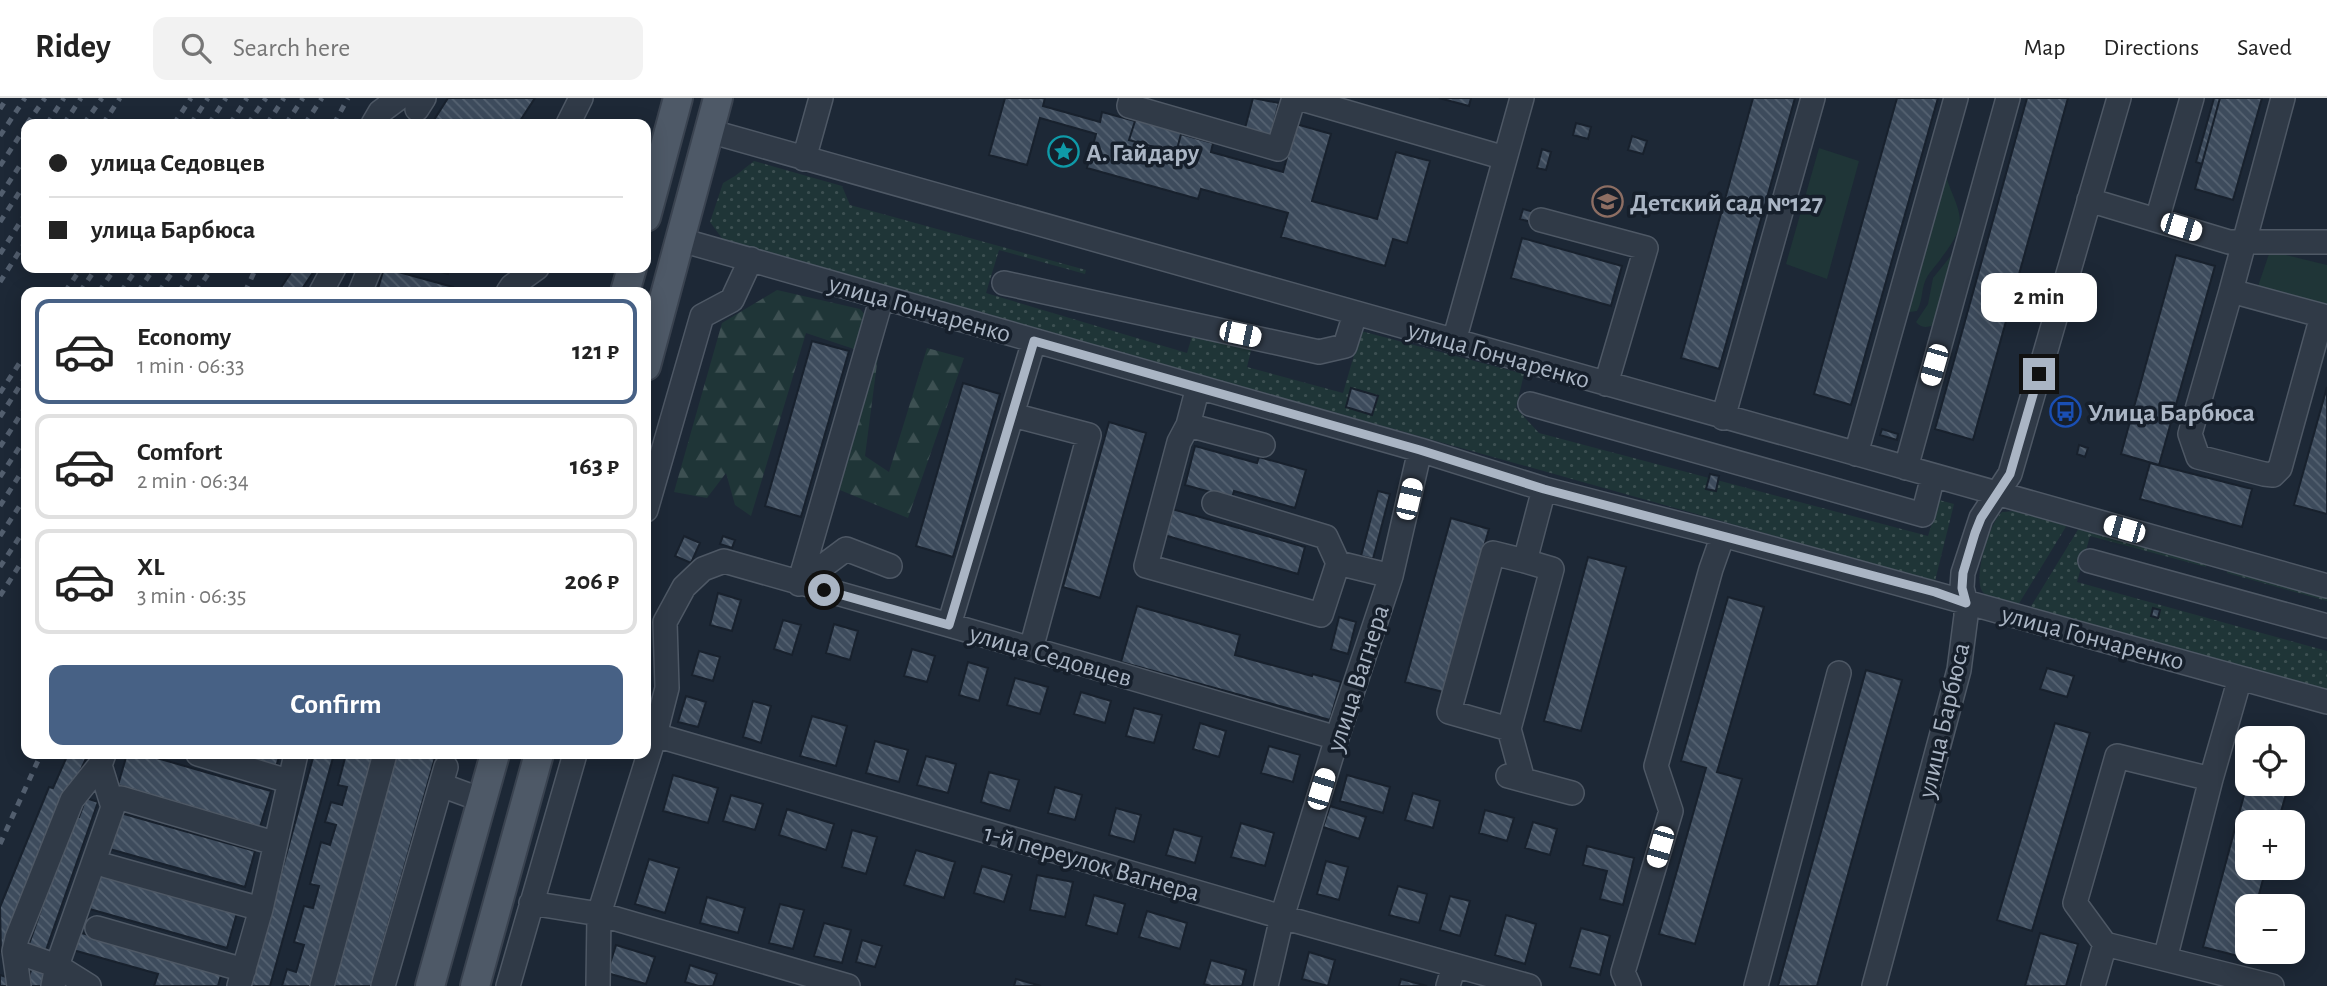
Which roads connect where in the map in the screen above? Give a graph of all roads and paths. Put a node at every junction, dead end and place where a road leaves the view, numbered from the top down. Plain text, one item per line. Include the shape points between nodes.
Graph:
1 (581, 98) edge
2 (718, 98) edge
3 (821, 98) edge
4 (1131, 98) edge
5 (1296, 98) edge
6 (1522, 98) edge
7 (1813, 98) edge
8 (1956, 98) edge
9 (2008, 98) edge
10 (2119, 98) edge
11 (2192, 98) edge
12 (2283, 98) edge
13 (413, 102) edge
14 (675, 109) edge
15 (376, 119) edge
16 (570, 119) edge
17 (709, 131) junction
18 (1505, 158) junction
19 (804, 159) junction
20 (651, 198) edge
21 (2089, 200) junction
22 (1541, 220) dead end
23 (2157, 220) junction
24 (651, 231) edge
25 (681, 240) junction
26 (2243, 242) junction
27 (2327, 242) edge
28 (751, 259) junction
29 (530, 273) edge
30 (1004, 283) dead end
31 (511, 287) edge
32 (2231, 291) junction
33 (882, 297) junction
34 (1355, 314) junction
35 (2325, 317) edge
36 (1034, 341) junction
37 (1454, 341) junction
38 (651, 348) edge
39 (1606, 384) junction
40 (1198, 387) junction
41 (1530, 404) dead end
42 (1013, 415) junction
43 (1723, 418) junction
44 (1188, 425) junction
45 (1263, 445) dead end
46 (1420, 450) junction
47 (1856, 454) junction
48 (1906, 468) junction
49 (1933, 476) junction
50 (1544, 489) junction
51 (651, 493) edge
52 (1998, 494) junction
53 (1214, 503) dead end
54 (1724, 535) junction
55 (2220, 556) junction
56 (1525, 561) junction
57 (2090, 561) dead end
58 (1338, 562) junction
59 (890, 566) dead end
60 (1391, 576) junction
61 (799, 583) junction
62 (2327, 586) edge
63 (2210, 593) junction
64 (1966, 603) junction
65 (949, 625) junction
66 (2327, 626) edge
67 (1031, 649) junction
68 (1839, 673) dead end
69 (2240, 678) junction
70 (2327, 702) edge
71 (1509, 729) junction
72 (656, 735) junction
73 (1337, 738) junction
74 (651, 751) edge
75 (215, 759) edge
76 (295, 759) edge
77 (384, 759) edge
78 (494, 759) edge
79 (538, 759) edge
80 (574, 759) edge
81 (648, 759) edge
82 (102, 760) edge
83 (2211, 779) junction
84 (288, 781) junction
85 (1572, 793) dead end
86 (121, 798) dead end
87 (482, 800) junction
88 (274, 843) junction
89 (107, 866) dead end
90 (531, 903) junction
91 (261, 909) junction
92 (599, 914) junction
93 (1282, 917) junction
94 (97, 928) dead end
95 (2105, 944) junction
96 (14, 951) junction
97 (2165, 959) junction
98 (55, 976) edge
99 (1451, 976) edge
100 (241, 978) edge
101 (19, 986) edge
102 (89, 986) edge
103 (322, 986) edge
104 (383, 986) edge
105 (430, 986) edge
106 (475, 986) edge
107 (508, 986) edge
108 (598, 986) edge
109 (848, 986) edge
110 (1266, 986) edge
111 (1529, 986) edge
112 (1629, 986) edge
113 (1756, 986) edge
114 (1874, 986) edge
115 (2092, 986) edge
116 (2272, 986) edge

1 - 16 street
2 - 17 main road
3 - 19 street
4 - 5 street via 1129,106 1278,149
5 - 18 street
6 - 18 street
7 - 43 street
8 - 47 street
9 - 48 street
10 - 21 street, улица Барбюса
11 - 23 street
12 - 26 street
13 - 15 street via 380,112
14 - 17 main road, улица Гончаренко
14 - 20 main road
17 - 19 street, улица Гончаренко
17 - 25 main road
18 - 37 street
19 - 34 street, улица Гончаренко
21 - 23 street
21 - 52 street, улица Барбюса via 2010,474
22 - 39 street via 1646,248
23 - 26 street
24 - 25 main road, улица Гончаренко
25 - 28 street, улица Гончаренко
25 - 38 main road
26 - 27 street
26 - 32 street
28 - 33 street, улица Гончаренко
28 - 51 street via 732,300 702,316
29 - 31 street
30 - 34 street via 1319,352 1345,346
32 - 35 street
32 - 35 street via 2190,434 2198,457 2264,474 2273,475 2280,468
33 - 36 street, улица Гончаренко
33 - 61 street
34 - 37 street, улица Гончаренко
36 - 40 street, улица Гончаренко
36 - 42 street
37 - 39 street, улица Гончаренко
39 - 43 street, улица Гончаренко
40 - 44 street
40 - 46 street, улица Гончаренко
41 - 49 street via 1923,516
42 - 65 street
42 - 67 street via 1089,435
43 - 47 street, улица Гончаренко
44 - 45 street
44 - 58 street via 1179,442 1146,566 1321,615
46 - 50 street, улица Гончаренко
46 - 60 street, улица Вагнера
47 - 48 street, улица Гончаренко
48 - 49 street, улица Гончаренко
49 - 52 street, улица Гончаренко
50 - 54 street, улица Гончаренко
50 - 56 street
52 - 55 street, улица Гончаренко
52 - 64 street, улица Барбюса via 1981,518 1963,573
53 - 58 street via 1326,537
54 - 64 street, улица Гончаренко
54 - 112 street via 1656,766 1671,811 1623,972
55 - 62 street, улица Гончаренко
55 - 63 street
56 - 71 street via 1552,569
56 - 71 street via 1493,553 1450,712
57 - 63 street
58 - 60 street
59 - 61 street via 846,549
60 - 73 street, улица Вагнера
61 - 65 street, улица Седовцев
61 - 72 street, улица Седовцев via 724,561 703,569 684,587 665,622 667,688
63 - 66 street
64 - 69 street, улица Гончаренко
64 - 114 street, улица Барбюса via 1959,670
65 - 67 street, улица Седовцев
67 - 73 street, улица Седовцев
68 - 113 street
69 - 70 street, улица Гончаренко
69 - 83 street
71 - 85 street via 1516,778
72 - 74 street
72 - 93 street, 1-й переулок Вагнера
73 - 93 street, улица Вагнера
75 - 84 street
76 - 84 street
77 - 103 street
78 - 87 main road
79 - 106 main road
80 - 90 street
81 - 92 street
82 - 96 street via 72,800
82 - 98 street via 113,807
83 - 95 street via 2117,756 2075,903
83 - 97 street
84 - 88 street
86 - 88 street
87 - 104 street via 443,776
87 - 105 main road
88 - 91 street
89 - 91 street
90 - 92 street
90 - 107 street
91 - 100 street
92 - 108 street
92 - 109 street
93 - 99 street, 1-й переулок Вагнера
93 - 110 street, улица Вагнера
94 - 100 street
95 - 97 street
95 - 115 street
96 - 98 street
96 - 101 street
97 - 116 street
98 - 102 street
99 - 111 street, 1-й переулок Вагнера

